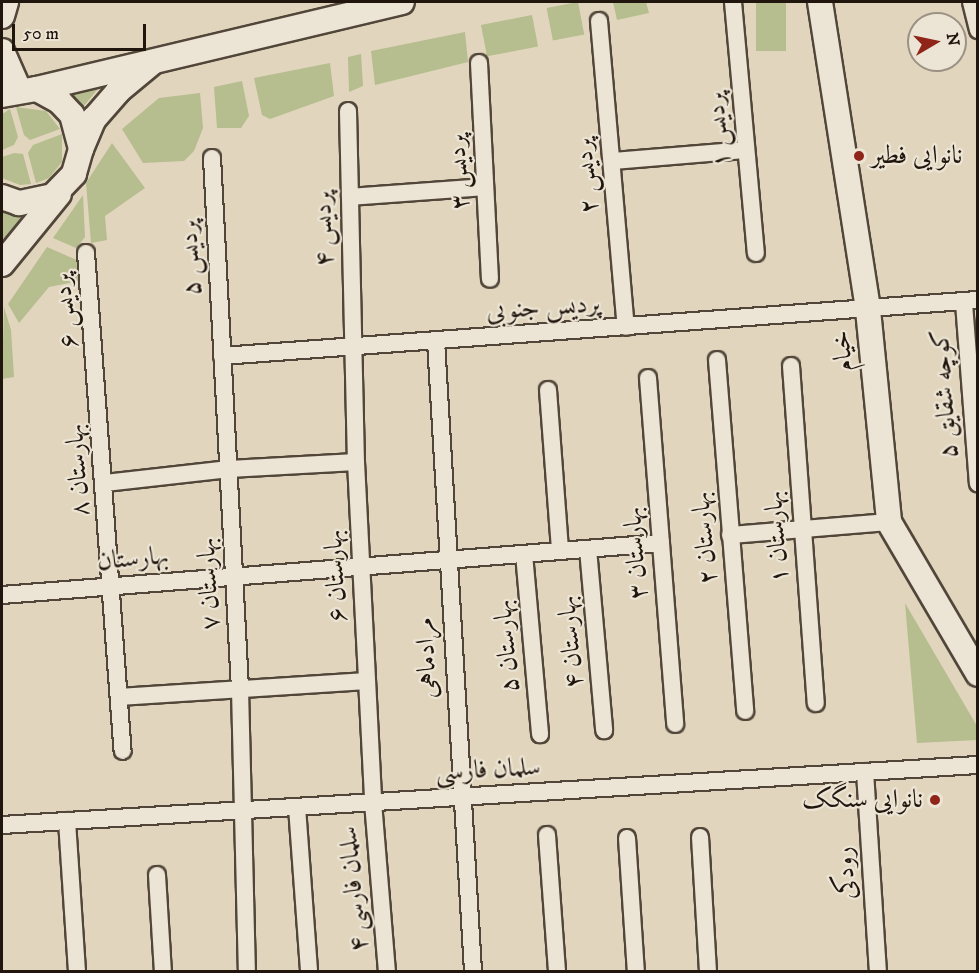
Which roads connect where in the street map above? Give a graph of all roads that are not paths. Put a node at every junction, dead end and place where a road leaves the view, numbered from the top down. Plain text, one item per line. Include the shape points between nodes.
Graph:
1 (6, 2) edge
2 (402, 2) edge
3 (734, 2) edge
4 (820, 2) edge
5 (971, 2) edge
6 (2, 16) edge
7 (598, 21) dead end
8 (978, 30) edge
9 (2, 51) edge
10 (160, 56) junction
11 (479, 63) dead end
12 (19, 91) edge
13 (348, 111) dead end
14 (81, 149) junction
15 (746, 150) junction
16 (212, 158) dead end
17 (612, 161) junction
18 (66, 185) junction
19 (485, 188) junction
20 (2, 197) edge
21 (350, 197) junction
22 (86, 253) dead end
23 (756, 253) dead end
24 (2, 264) edge
25 (490, 279) dead end
26 (971, 302) edge
27 (868, 310) junction
28 (626, 327) junction
29 (436, 341) junction
30 (351, 347) junction
31 (222, 356) junction
32 (717, 360) dead end
33 (97, 365) joint
34 (791, 366) dead end
35 (648, 378) dead end
36 (548, 390) dead end
37 (356, 462) junction
38 (229, 469) junction
39 (105, 483) junction
40 (978, 483) edge
41 (889, 522) junction
42 (802, 529) junction
43 (730, 535) junction
44 (661, 543) junction
45 (588, 549) junction
46 (560, 551) junction
47 (524, 554) junction
48 (447, 560) junction
49 (361, 567) junction
50 (234, 577) junction
51 (112, 587) junction
52 (2, 595) edge
53 (978, 674) edge
54 (366, 681) junction
55 (240, 689) junction
56 (119, 696) junction
57 (816, 703) dead end
58 (745, 711) dead end
59 (675, 724) dead end
60 (604, 730) dead end
61 (540, 734) dead end
62 (123, 751) dead end
63 (978, 765) edge
64 (865, 772) junction
65 (461, 797) junction
66 (373, 802) junction
67 (297, 807) junction
68 (242, 810) junction
69 (67, 821) junction
70 (2, 825) edge
71 (548, 835) dead end
72 (700, 837) dead end
73 (627, 838) dead end
74 (157, 875) dead end
75 (77, 972) edge
76 (163, 972) edge
77 (247, 972) edge
78 (309, 972) edge
79 (387, 972) edge
80 (473, 972) edge
81 (557, 972) edge
82 (636, 972) edge
83 (708, 972) edge
84 (878, 972) edge

1 - 6 street
2 - 10 street
3 - 15 street, پردیس ۱
4 - 27 street, خیام
5 - 8 street
7 - 17 street, پردیس ۲
9 - 12 street
10 - 12 street
10 - 14 street via 118,91 94,119
11 - 19 street, پردیس ۳
12 - 14 street via 60,102 72,115
13 - 21 street, پردیس ۴
14 - 18 street via 79,162
15 - 17 street
15 - 23 street, پردیس ۱
16 - 31 street, پردیس ۵
17 - 28 street, پردیس ۲
18 - 20 street via 36,202
18 - 24 street
19 - 21 street
19 - 25 street, پردیس ۳
21 - 30 street, پردیس ۴
22 - 33 street, پردیس ۶
26 - 27 street, پردیس جنوبی
26 - 40 street, کوچه شقایق ۵
27 - 28 street, پردیس جنوبی
27 - 41 street, خیام
28 - 29 street, پردیس جنوبی
29 - 30 street, پردیس جنوبی
29 - 48 street, مرادماهی
30 - 31 street, پردیس جنوبی
30 - 37 street, بهارستان ۶
31 - 38 street, بهارستان ۷
32 - 43 street, بهارستان ۲
33 - 39 street, بهارستان ۸
34 - 42 street, بهارستان ۱
35 - 44 street, بهارستان ۳
36 - 46 street
37 - 38 street
37 - 49 street, بهارستان ۶
38 - 39 street
38 - 50 street, بهارستان ۷
39 - 51 street, بهارستان ۸
41 - 42 street
41 - 53 street, خیام
42 - 43 street
42 - 57 street, بهارستان ۱
43 - 58 street, بهارستان ۲
44 - 45 street, بهارستان
44 - 59 street, بهارستان ۳
45 - 46 street, بهارستان
45 - 60 street, بهارستان ۴
46 - 47 street, بهارستان
47 - 48 street, بهارستان
47 - 61 street, بهارستان ۵
48 - 49 street, بهارستان
48 - 65 street, مرادماهی
49 - 50 street, بهارستان
49 - 54 street, بهارستان ۶
50 - 51 street, بهارستان
50 - 55 street, بهارستان ۷
51 - 52 street, بهارستان
51 - 56 street, بهارستان ۸
54 - 55 street
54 - 66 street, بهارستان ۶
55 - 56 street
55 - 68 street, بهارستان ۷
56 - 62 street, بهارستان ۸
63 - 64 street, سلمان فارسی
64 - 65 street, سلمان فارسی
64 - 84 street, رودکی
65 - 66 street, سلمان فارسی
65 - 80 street, مرادماهی
66 - 67 street, سلمان فارسی
66 - 79 street, سلمان فارسی ۴
67 - 68 street, سلمان فارسی
67 - 78 street
68 - 69 street, سلمان فارسی
68 - 77 street, بهارستان ۷
69 - 70 street, سلمان فارسی
69 - 75 street
71 - 81 street
72 - 83 street
73 - 82 street
74 - 76 street

